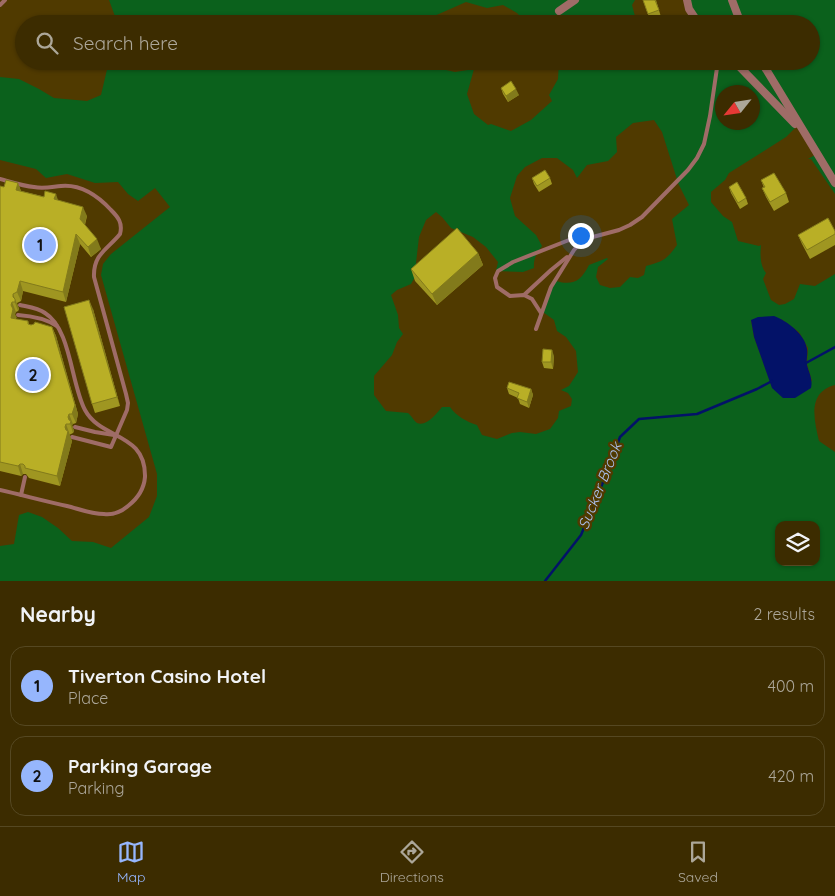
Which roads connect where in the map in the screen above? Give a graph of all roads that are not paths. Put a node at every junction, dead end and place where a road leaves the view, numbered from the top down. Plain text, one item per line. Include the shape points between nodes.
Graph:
1 (5, 0) edge
2 (575, 0) edge
3 (687, 0) edge
4 (732, 0) edge
5 (0, 5) edge
6 (559, 11) dead end
7 (693, 15) edge
8 (738, 15) edge
9 (717, 70) edge
10 (743, 70) edge
11 (766, 70) edge
12 (805, 134) junction
13 (0, 179) edge
14 (835, 184) edge
15 (582, 241) junction
16 (570, 254) junction
17 (524, 295) junction
18 (20, 304) dead end
19 (541, 313) junction
20 (18, 314) dead end
21 (39, 317) junction
22 (37, 324) edge
23 (58, 327) junction
24 (536, 329) dead end
25 (75, 428) dead end
26 (116, 435) junction
27 (72, 437) dead end
28 (25, 477) edge
29 (0, 490) edge
30 (21, 495) junction

1 - 5 lane
2 - 6 street
3 - 7 street
4 - 8 street
9 - 15 lane via 712,109 698,158 642,217 619,230
10 - 12 street
11 - 12 street
12 - 14 street
13 - 26 lane via 33,187 64,186 88,191 102,201 121,223 120,234 97,258 94,272 128,403
15 - 16 lane
15 - 17 lane via 570,240 513,262 498,272 495,278 497,287 510,296
16 - 17 lane
16 - 19 lane via 550,287
17 - 19 lane via 532,299
18 - 23 lane via 44,312
19 - 24 lane
20 - 21 lane
21 - 22 lane
21 - 23 lane
23 - 26 lane via 84,409 94,422
25 - 26 lane
26 - 27 lane via 111,447
26 - 30 lane via 136,449 144,470 140,492 126,508 110,514 98,514
28 - 30 lane
29 - 30 lane

